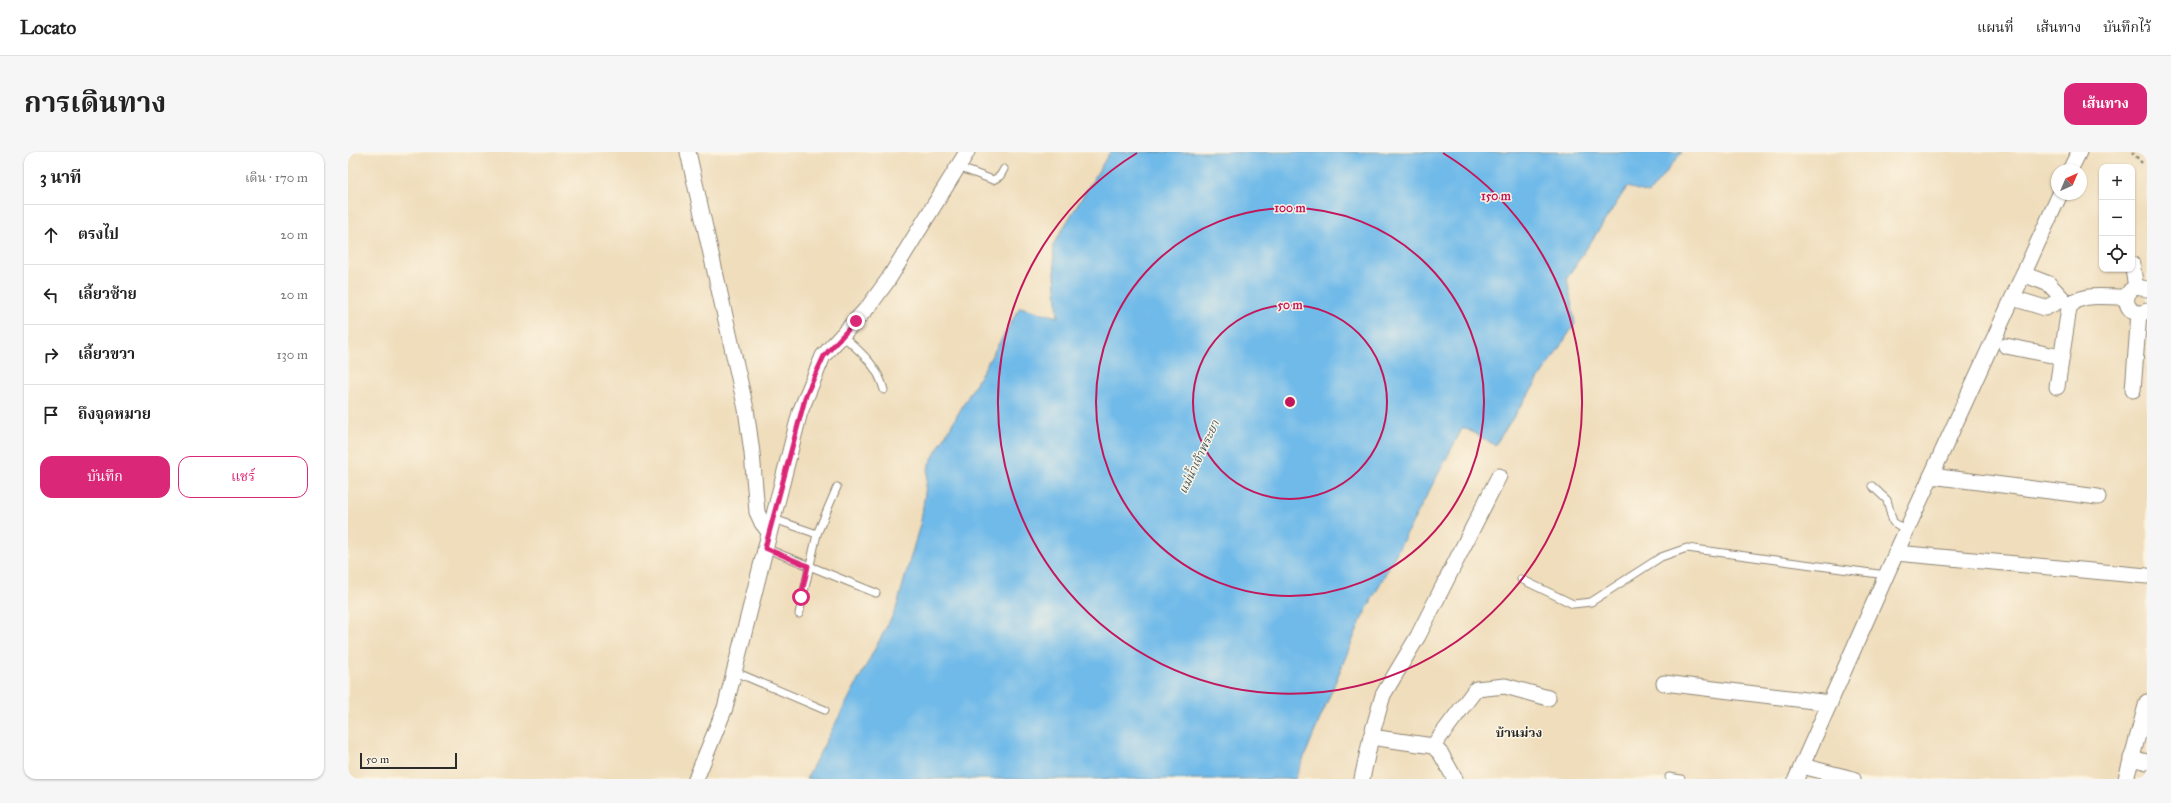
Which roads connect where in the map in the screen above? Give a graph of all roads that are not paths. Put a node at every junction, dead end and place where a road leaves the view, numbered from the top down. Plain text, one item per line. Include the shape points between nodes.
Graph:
1 (688, 152) edge
2 (967, 152) edge
3 (958, 167) junction
4 (1004, 169) dead end
5 (2057, 200) edge
6 (2133, 272) edge
7 (2023, 274) junction
8 (2136, 291) edge
9 (2013, 298) junction
10 (2068, 301) junction
11 (2143, 312) edge
12 (843, 336) junction
13 (2006, 346) dead end
14 (2061, 357) junction
15 (2057, 387) dead end
16 (884, 390) dead end
17 (2133, 390) dead end
18 (1499, 476) dead end
19 (1931, 476) junction
20 (1872, 486) dead end
21 (837, 487) dead end
22 (2098, 497) dead end
23 (772, 525) junction
24 (1906, 530) junction
25 (817, 534) junction
26 (765, 548) junction
27 (1896, 553) junction
28 (808, 566) junction
29 (1886, 576) junction
30 (2147, 576) edge
31 (1521, 579) dead end
32 (876, 593) dead end
33 (799, 614) dead end
34 (733, 671) junction
35 (1664, 683) dead end
36 (1548, 698) dead end
37 (2147, 702) edge
38 (1830, 703) junction
39 (825, 710) dead end
40 (1371, 737) junction
41 (1434, 746) junction
42 (2131, 758) junction
43 (2147, 762) edge
44 (1799, 772) edge
45 (1669, 777) dead end
46 (696, 779) edge
47 (1362, 779) edge
48 (1455, 779) edge
49 (1681, 779) edge
50 (1852, 779) edge
51 (2126, 779) edge

1 - 23 street via 745,402 757,512 762,524
2 - 3 street
3 - 4 lane via 993,180 1000,176
3 - 12 street via 888,280
5 - 7 street
6 - 8 street
7 - 9 street
7 - 10 street via 2049,284
8 - 10 street
8 - 11 street via 2128,307 2135,312
9 - 10 street via 2045,308
9 - 19 street
10 - 14 street
11 - 17 street
12 - 16 lane via 868,358 879,375
12 - 23 street via 820,363 806,395
13 - 14 street
14 - 15 street
18 - 40 street via 1418,636 1383,695
19 - 22 street
19 - 24 street
20 - 24 lane via 1887,500 1893,522
21 - 25 lane
23 - 25 lane
23 - 26 street
24 - 27 street
25 - 28 lane
26 - 28 lane
26 - 34 street
27 - 29 street
27 - 30 street
28 - 32 lane
28 - 33 lane
29 - 31 lane via 1687,548 1661,557 1591,602 1573,604
29 - 38 street
34 - 39 lane
34 - 46 street via 725,708
35 - 38 street
36 - 41 street via 1505,686 1476,689
37 - 42 street
38 - 44 street
40 - 41 street
40 - 47 street
41 - 48 street
42 - 43 street
42 - 51 street
44 - 50 street
45 - 49 lane

